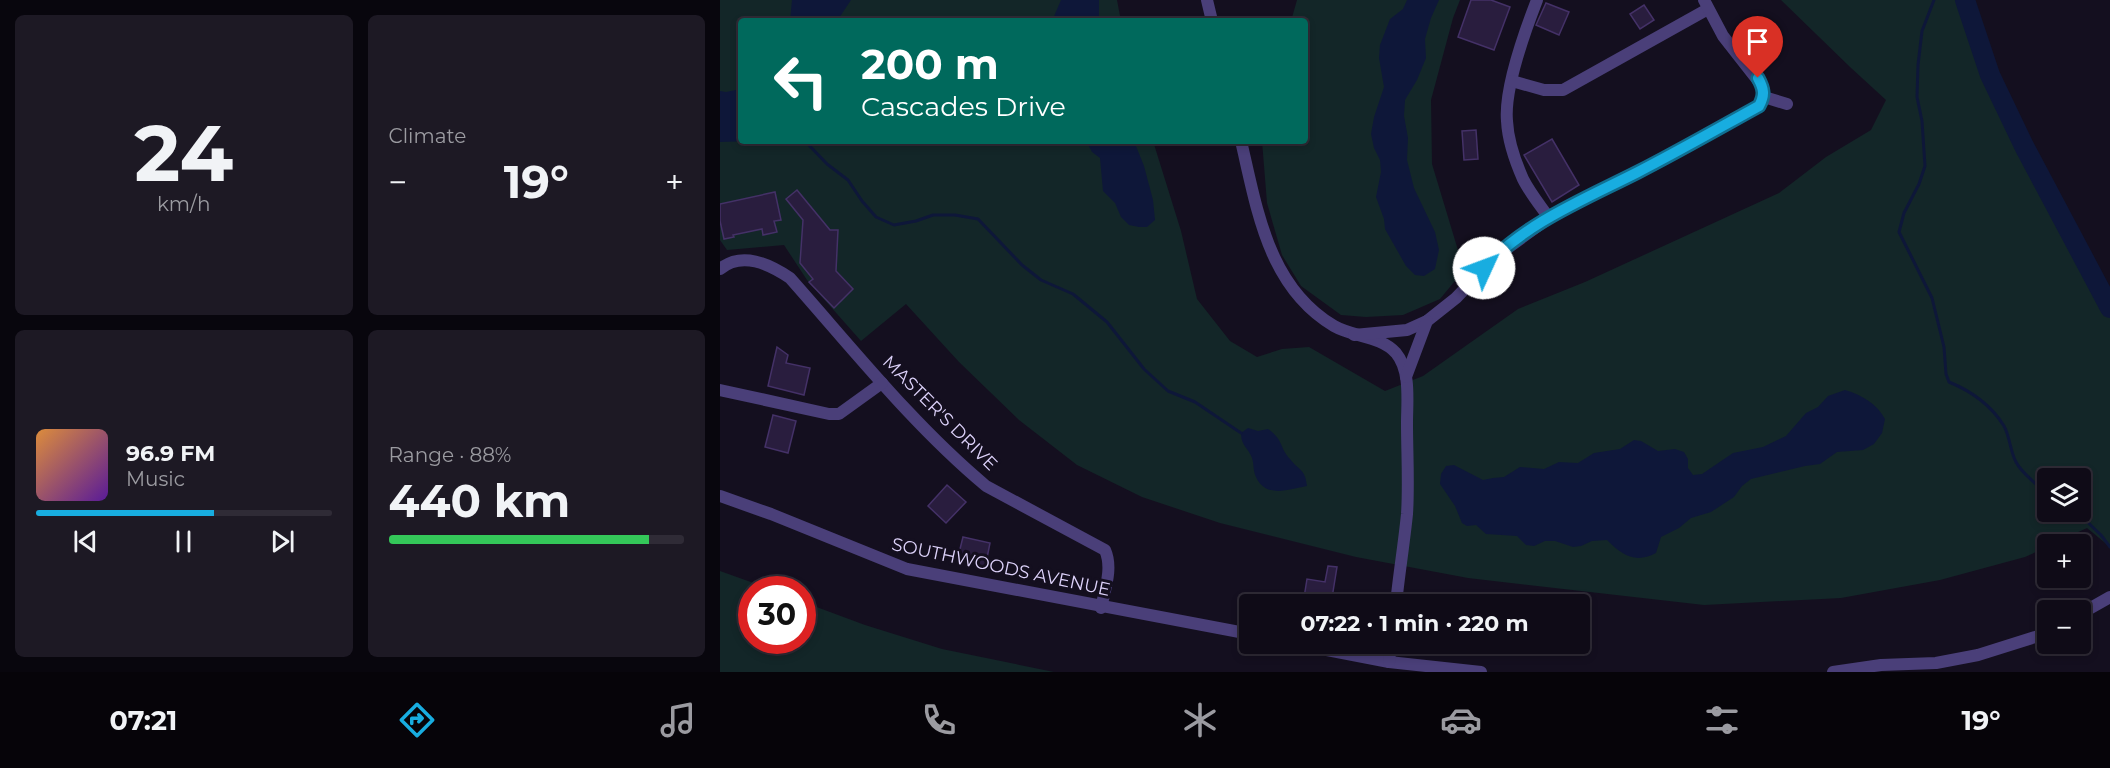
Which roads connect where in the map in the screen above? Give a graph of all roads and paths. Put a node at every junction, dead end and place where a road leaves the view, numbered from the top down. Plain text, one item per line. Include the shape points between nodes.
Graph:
1 (1207, 0) edge
2 (1537, 0) edge
3 (1706, 5) edge
4 (1211, 18) edge
5 (1512, 81) junction
6 (1764, 97) junction
7 (1787, 104) dead end
8 (1242, 144) edge
9 (1549, 218) junction
10 (720, 269) edge
11 (1427, 321) junction
12 (1354, 335) junction
13 (1406, 377) junction
14 (882, 383) junction
15 (720, 390) edge
16 (720, 496) edge
17 (1397, 594) edge
18 (2110, 597) edge
19 (1101, 608) junction
20 (2091, 608) edge
21 (1239, 632) edge
22 (2037, 636) edge
23 (1348, 654) edge
24 (1390, 654) edge
25 (1389, 662) junction
26 (1937, 668) edge
27 (1481, 672) edge
28 (1833, 672) edge

1 - 4 street
2 - 5 street
3 - 5 street via 1563,90 1544,90
3 - 6 street via 1723,36 1758,78
5 - 9 street via 1507,110 1509,140 1524,181
6 - 7 street
6 - 9 street via 1759,106
8 - 12 street via 1259,218 1283,276 1315,311
9 - 11 street via 1494,258 1456,298
10 - 14 street, MASTER'S DRIVE via 737,260 753,261 773,267 789,278
11 - 12 street via 1407,330
11 - 13 street
12 - 13 street via 1388,346 1397,354
13 - 17 street via 1407,512
14 - 15 street via 839,414
14 - 19 street, MASTER'S DRIVE via 986,486 1105,550 1109,568
16 - 19 street, SOUTHWOODS AVENUE via 907,569
18 - 20 street
19 - 21 street, SOUTHWOODS AVENUE
22 - 26 street
23 - 25 street
24 - 25 street
25 - 27 street
26 - 28 street via 1881,665

